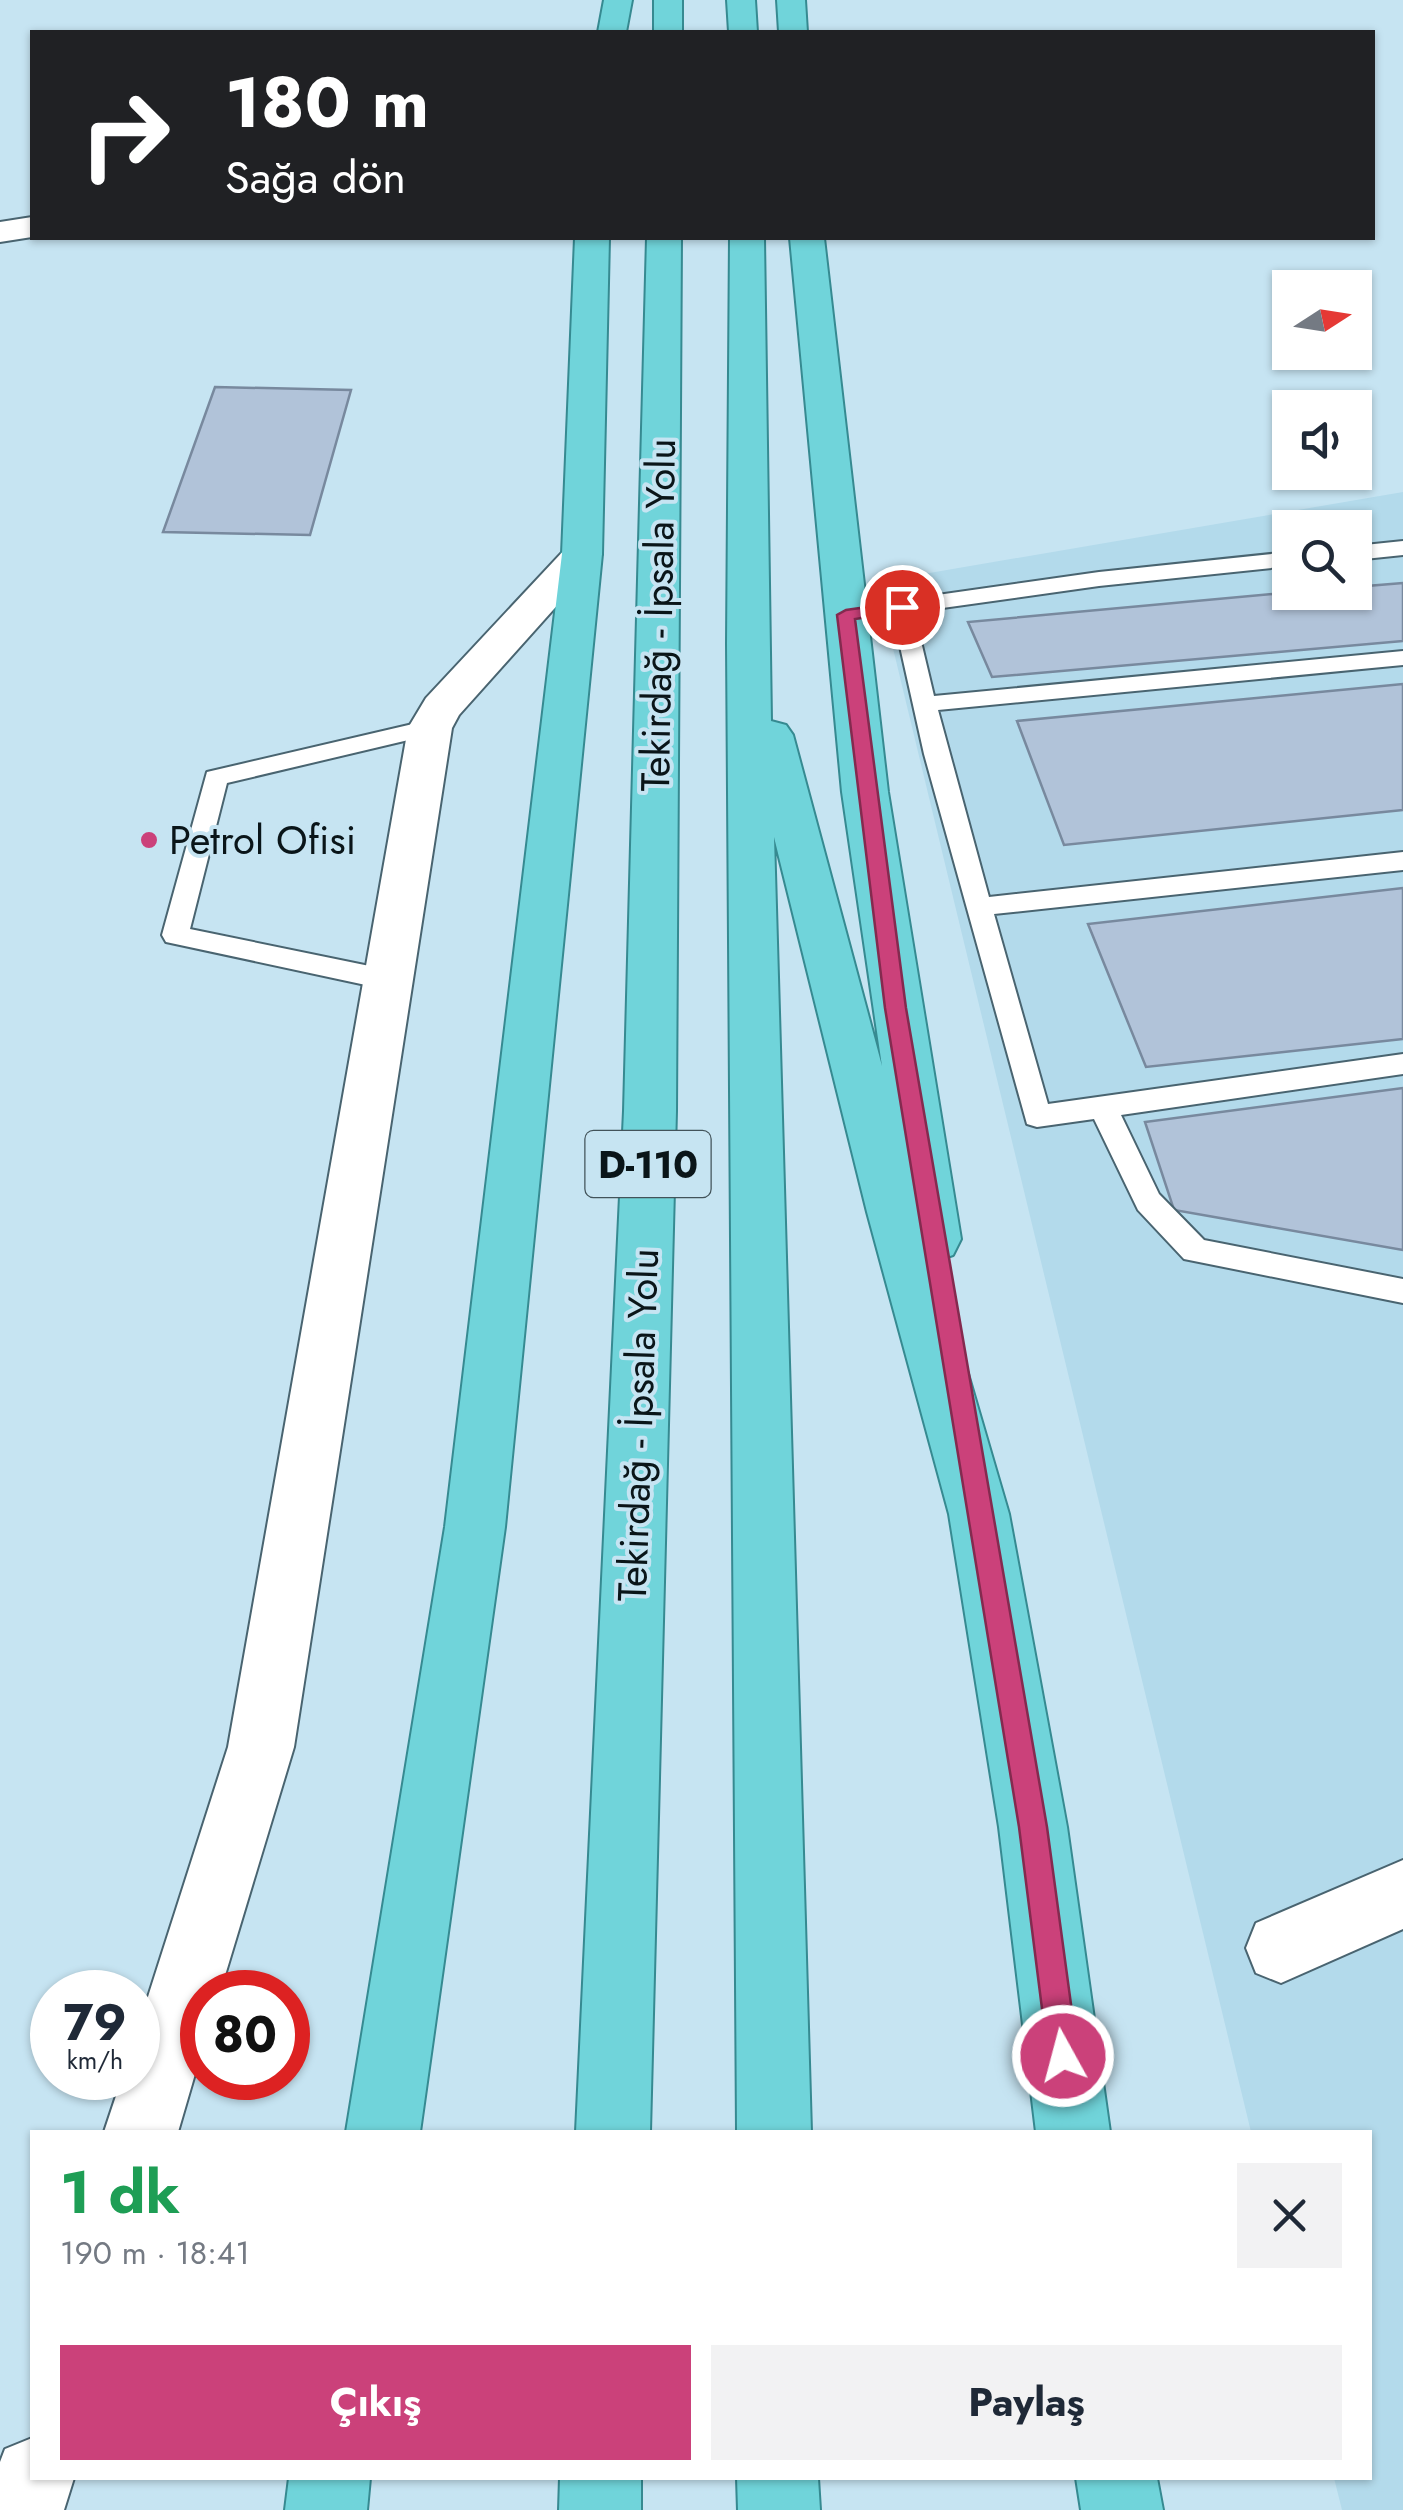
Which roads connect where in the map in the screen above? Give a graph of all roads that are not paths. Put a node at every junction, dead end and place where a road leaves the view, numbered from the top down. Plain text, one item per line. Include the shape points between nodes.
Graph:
1 (618, 0) edge
2 (668, 0) edge
3 (741, 0) edge
4 (791, 0) edge
5 (612, 30) edge
6 (668, 30) edge
7 (742, 30) edge
8 (793, 30) edge
9 (30, 226) edge
10 (0, 232) edge
11 (592, 240) edge
12 (664, 240) edge
13 (747, 240) edge
14 (807, 240) edge
15 (1403, 548) edge
16 (1372, 551) edge
17 (582, 554) junction
18 (1272, 561) edge
19 (902, 607) junction
20 (846, 615) junction
21 (748, 643) junction
22 (1403, 658) edge
23 (925, 704) junction
24 (430, 728) junction
25 (1403, 861) edge
26 (978, 908) junction
27 (389, 980) junction
28 (1403, 1064) edge
29 (1102, 1107) junction
30 (1403, 1291) edge
31 (979, 1514) junction
32 (1403, 1894) edge
33 (1281, 1948) dead end
34 (774, 2108) edge
35 (614, 2111) edge
36 (142, 2130) edge
37 (383, 2130) edge
38 (1073, 2130) edge
39 (33, 2480) edge
40 (330, 2480) edge
41 (601, 2480) edge
42 (778, 2480) edge
43 (1117, 2480) edge
44 (24, 2510) edge
45 (326, 2510) edge
46 (600, 2510) edge
47 (779, 2510) edge
48 (1122, 2510) edge

1 - 5 highway
2 - 6 highway
3 - 7 highway
4 - 8 highway
9 - 10 street
11 - 17 highway
12 - 35 highway, Tekirdağ - İpsala Yolu / D-110 via 650,1111
13 - 21 highway, D-110
14 - 20 highway
15 - 16 lane
17 - 24 street
17 - 37 highway via 475,1527
18 - 19 lane
19 - 20 lane
19 - 23 lane
20 - 31 highway via 896,1008
21 - 31 highway
21 - 34 highway, D-110
22 - 23 lane
23 - 26 lane
24 - 27 street
24 - 27 lane via 216,778 175,935
25 - 26 lane
26 - 29 lane via 1037,1116
27 - 36 street via 261,1747
28 - 29 lane
29 - 30 lane via 1148,1202 1194,1250
31 - 38 highway via 1033,1827
32 - 33 street
39 - 44 street
40 - 45 highway
41 - 46 highway
42 - 47 highway
43 - 48 highway

